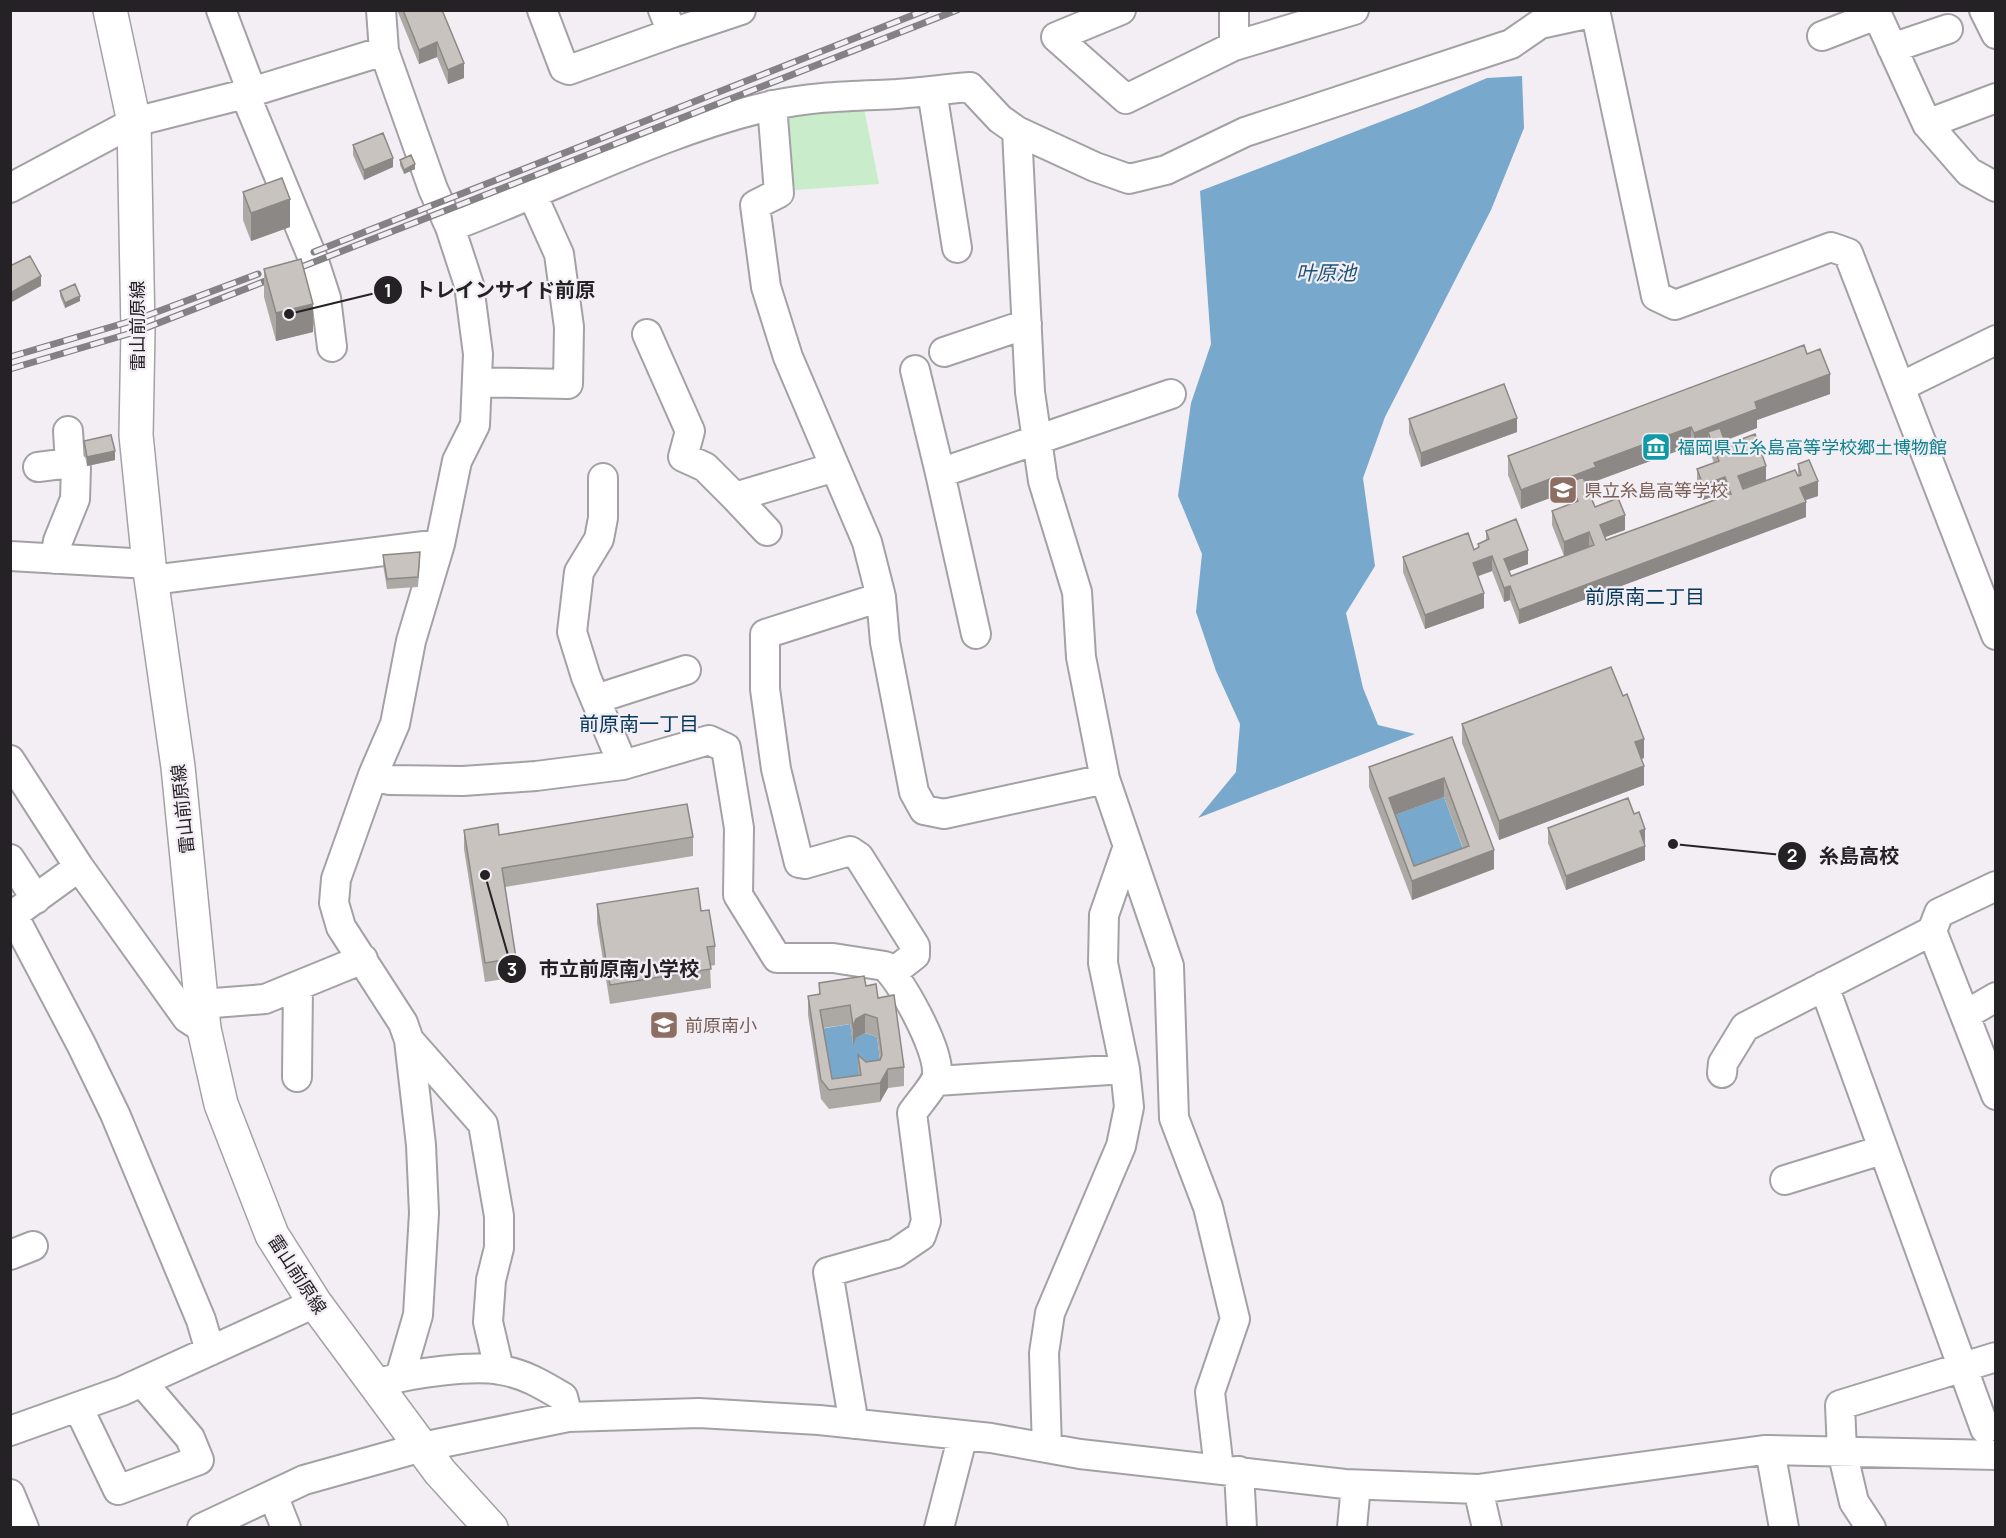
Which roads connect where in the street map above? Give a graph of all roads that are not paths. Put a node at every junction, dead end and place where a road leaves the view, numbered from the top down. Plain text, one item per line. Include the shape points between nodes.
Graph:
1 (110, 10) edge
2 (221, 10) edge
3 (381, 10) edge
4 (542, 10) edge
5 (741, 10) edge
6 (1121, 10) edge
7 (1234, 10) edge
8 (1354, 10) edge
9 (1984, 10) edge
10 (1595, 11) edge
11 (1876, 13) edge
12 (667, 22) edge
13 (1948, 29) dead end
14 (1995, 34) edge
15 (1822, 36) dead end
16 (1234, 46) junction
17 (1892, 48) junction
18 (384, 51) junction
19 (932, 91) junction
20 (249, 93) junction
21 (1995, 98) edge
22 (772, 105) junction
23 (134, 122) junction
24 (1927, 124) junction
25 (1017, 131) junction
26 (1995, 187) edge
27 (10, 188) edge
28 (532, 194) junction
29 (450, 227) junction
30 (957, 248) dead end
31 (1027, 324) junction
32 (647, 334) dead end
33 (1995, 340) edge
34 (333, 347) dead end
35 (944, 352) dead end
36 (915, 370) dead end
37 (479, 382) junction
38 (1900, 387) junction
39 (1171, 394) dead end
40 (68, 431) dead end
41 (1038, 439) junction
42 (70, 463) junction
43 (38, 467) dead end
44 (835, 467) junction
45 (940, 473) junction
46 (603, 478) dead end
47 (735, 497) junction
48 (767, 531) dead end
49 (440, 544) junction
50 (10, 556) edge
51 (55, 559) junction
52 (151, 572) junction
53 (881, 597) junction
54 (976, 634) dead end
55 (1995, 635) edge
56 (686, 670) dead end
57 (596, 699) junction
58 (10, 760) edge
59 (623, 765) junction
60 (373, 775) junction
61 (1105, 779) junction
62 (1128, 846) junction
63 (10, 859) edge
64 (79, 867) junction
65 (1995, 886) edge
66 (36, 899) junction
67 (12, 916) edge
68 (1932, 932) junction
69 (363, 959) junction
70 (892, 973) junction
71 (298, 986) junction
72 (1824, 986) junction
73 (1995, 997) edge
74 (1965, 1015) junction
75 (202, 1017) junction
76 (409, 1040) junction
77 (1125, 1069) junction
78 (1722, 1073) dead end
79 (297, 1077) dead end
80 (936, 1081) junction
81 (1995, 1095) edge
82 (1882, 1150) junction
83 (1785, 1180) dead end
84 (315, 1303) junction
85 (210, 1351) junction
86 (1995, 1357) edge
87 (1960, 1367) junction
88 (499, 1369) junction
89 (388, 1381) junction
90 (142, 1382) junction
91 (78, 1407) junction
92 (568, 1418) junction
93 (854, 1424) junction
94 (10, 1431) edge
95 (963, 1435) junction
96 (1990, 1442) edge
97 (422, 1447) junction
98 (1047, 1448) junction
99 (1770, 1450) junction
100 (1842, 1451) junction
101 (1229, 1470) junction
102 (1356, 1485) junction
103 (1478, 1489) junction
104 (10, 1494) edge
105 (273, 1495) junction
106 (24, 1527) edge
107 (202, 1527) edge
108 (286, 1527) edge
109 (490, 1527) edge
110 (939, 1527) edge
111 (1242, 1527) edge
112 (1352, 1527) edge
113 (1487, 1527) edge
114 (1784, 1527) edge
115 (1871, 1527) edge

1 - 23 main road, 雷山前原線
2 - 20 street
3 - 18 street
4 - 12 street via 564,69 569,70
5 - 12 street
6 - 16 street via 1056,37 1126,99
7 - 16 street
8 - 16 street
9 - 14 street
10 - 25 street via 1540,24 1511,44 1245,132 1166,170 1129,178 1095,167
10 - 38 street via 1656,297 1675,305 1831,247 1848,253
11 - 15 street
11 - 17 street
13 - 17 street
17 - 24 street
18 - 20 street
18 - 29 street
19 - 22 street via 835,96
19 - 25 street via 970,87
19 - 30 street
20 - 23 street
20 - 34 street via 314,261 326,298
21 - 24 street
22 - 28 street via 618,157
22 - 44 street via 779,193 755,205 766,287 788,357
23 - 27 street
23 - 52 main road, 雷山前原線 via 136,435
24 - 26 street via 1969,172
25 - 31 street
28 - 29 street
28 - 37 street via 559,254 569,327 568,384
29 - 37 street via 474,305
31 - 35 street
31 - 41 street via 1030,392
32 - 47 street via 690,430 683,458 705,467
33 - 38 street
36 - 45 street
37 - 49 street via 476,425 458,461
38 - 55 street
39 - 41 street
40 - 42 street
41 - 45 street
41 - 61 street via 1043,481 1077,591 1082,657
42 - 43 street
42 - 51 street via 76,468 75,500
44 - 47 street
44 - 53 street via 867,542
45 - 54 street
46 - 57 street via 599,539 579,572 572,632
47 - 48 street
49 - 52 street
49 - 60 street via 411,640 396,724
50 - 51 street
51 - 52 street
52 - 75 main road, 雷山前原線 via 178,767
53 - 61 street via 885,642 914,792 924,810 944,814
53 - 70 street via 765,634 765,689 776,769 799,863 850,851 859,857 915,946 915,956
56 - 57 street
57 - 59 street
58 - 64 street
59 - 60 street via 463,781 389,780
59 - 70 street via 709,740 726,748 739,828 738,895 777,958 875,963
60 - 69 street via 336,879 334,903 341,927
61 - 62 street
62 - 77 street via 1104,915 1103,963
62 - 101 street via 1168,966 1174,1118 1208,1207 1235,1319 1210,1392
63 - 66 street
64 - 66 street
64 - 75 street via 187,1018
65 - 68 street via 1939,913
66 - 67 street
67 - 85 street via 115,1114 201,1320
68 - 72 street
68 - 74 street
69 - 71 street
69 - 76 street via 404,1023
70 - 80 street via 925,1028 938,1073
71 - 75 street
71 - 79 street
72 - 78 street via 1745,1027
72 - 82 street
73 - 74 street
74 - 81 street
75 - 84 main road, 雷山前原線 via 221,1104 272,1235
76 - 88 street via 483,1124 499,1216 499,1248 491,1280 488,1322
76 - 89 street via 422,1145 424,1213 418,1315
77 - 80 street
77 - 98 street via 1129,1107 1121,1146 1050,1313 1044,1353
80 - 93 street via 912,1113 926,1221 921,1236 896,1253 828,1272
82 - 83 street
82 - 87 street
84 - 85 street
84 - 89 main road, 雷山前原線
85 - 90 street
86 - 87 street
87 - 96 street
87 - 100 street via 1840,1406
88 - 89 street via 414,1372
88 - 92 street via 536,1380 563,1397
89 - 97 main road, 雷山前原線
90 - 91 street
90 - 91 street via 190,1438 199,1460 118,1490
91 - 94 street
92 - 93 street via 699,1413
92 - 97 street
93 - 95 street
95 - 98 street
95 - 110 street
96 - 100 street
97 - 105 street via 304,1480
97 - 109 main road, 雷山前原線
98 - 101 street
99 - 100 street
99 - 103 street
99 - 114 street
100 - 115 street via 1854,1502
101 - 102 street
101 - 111 street
102 - 103 street
102 - 112 street
103 - 113 street
104 - 106 street
105 - 107 street
105 - 108 street

